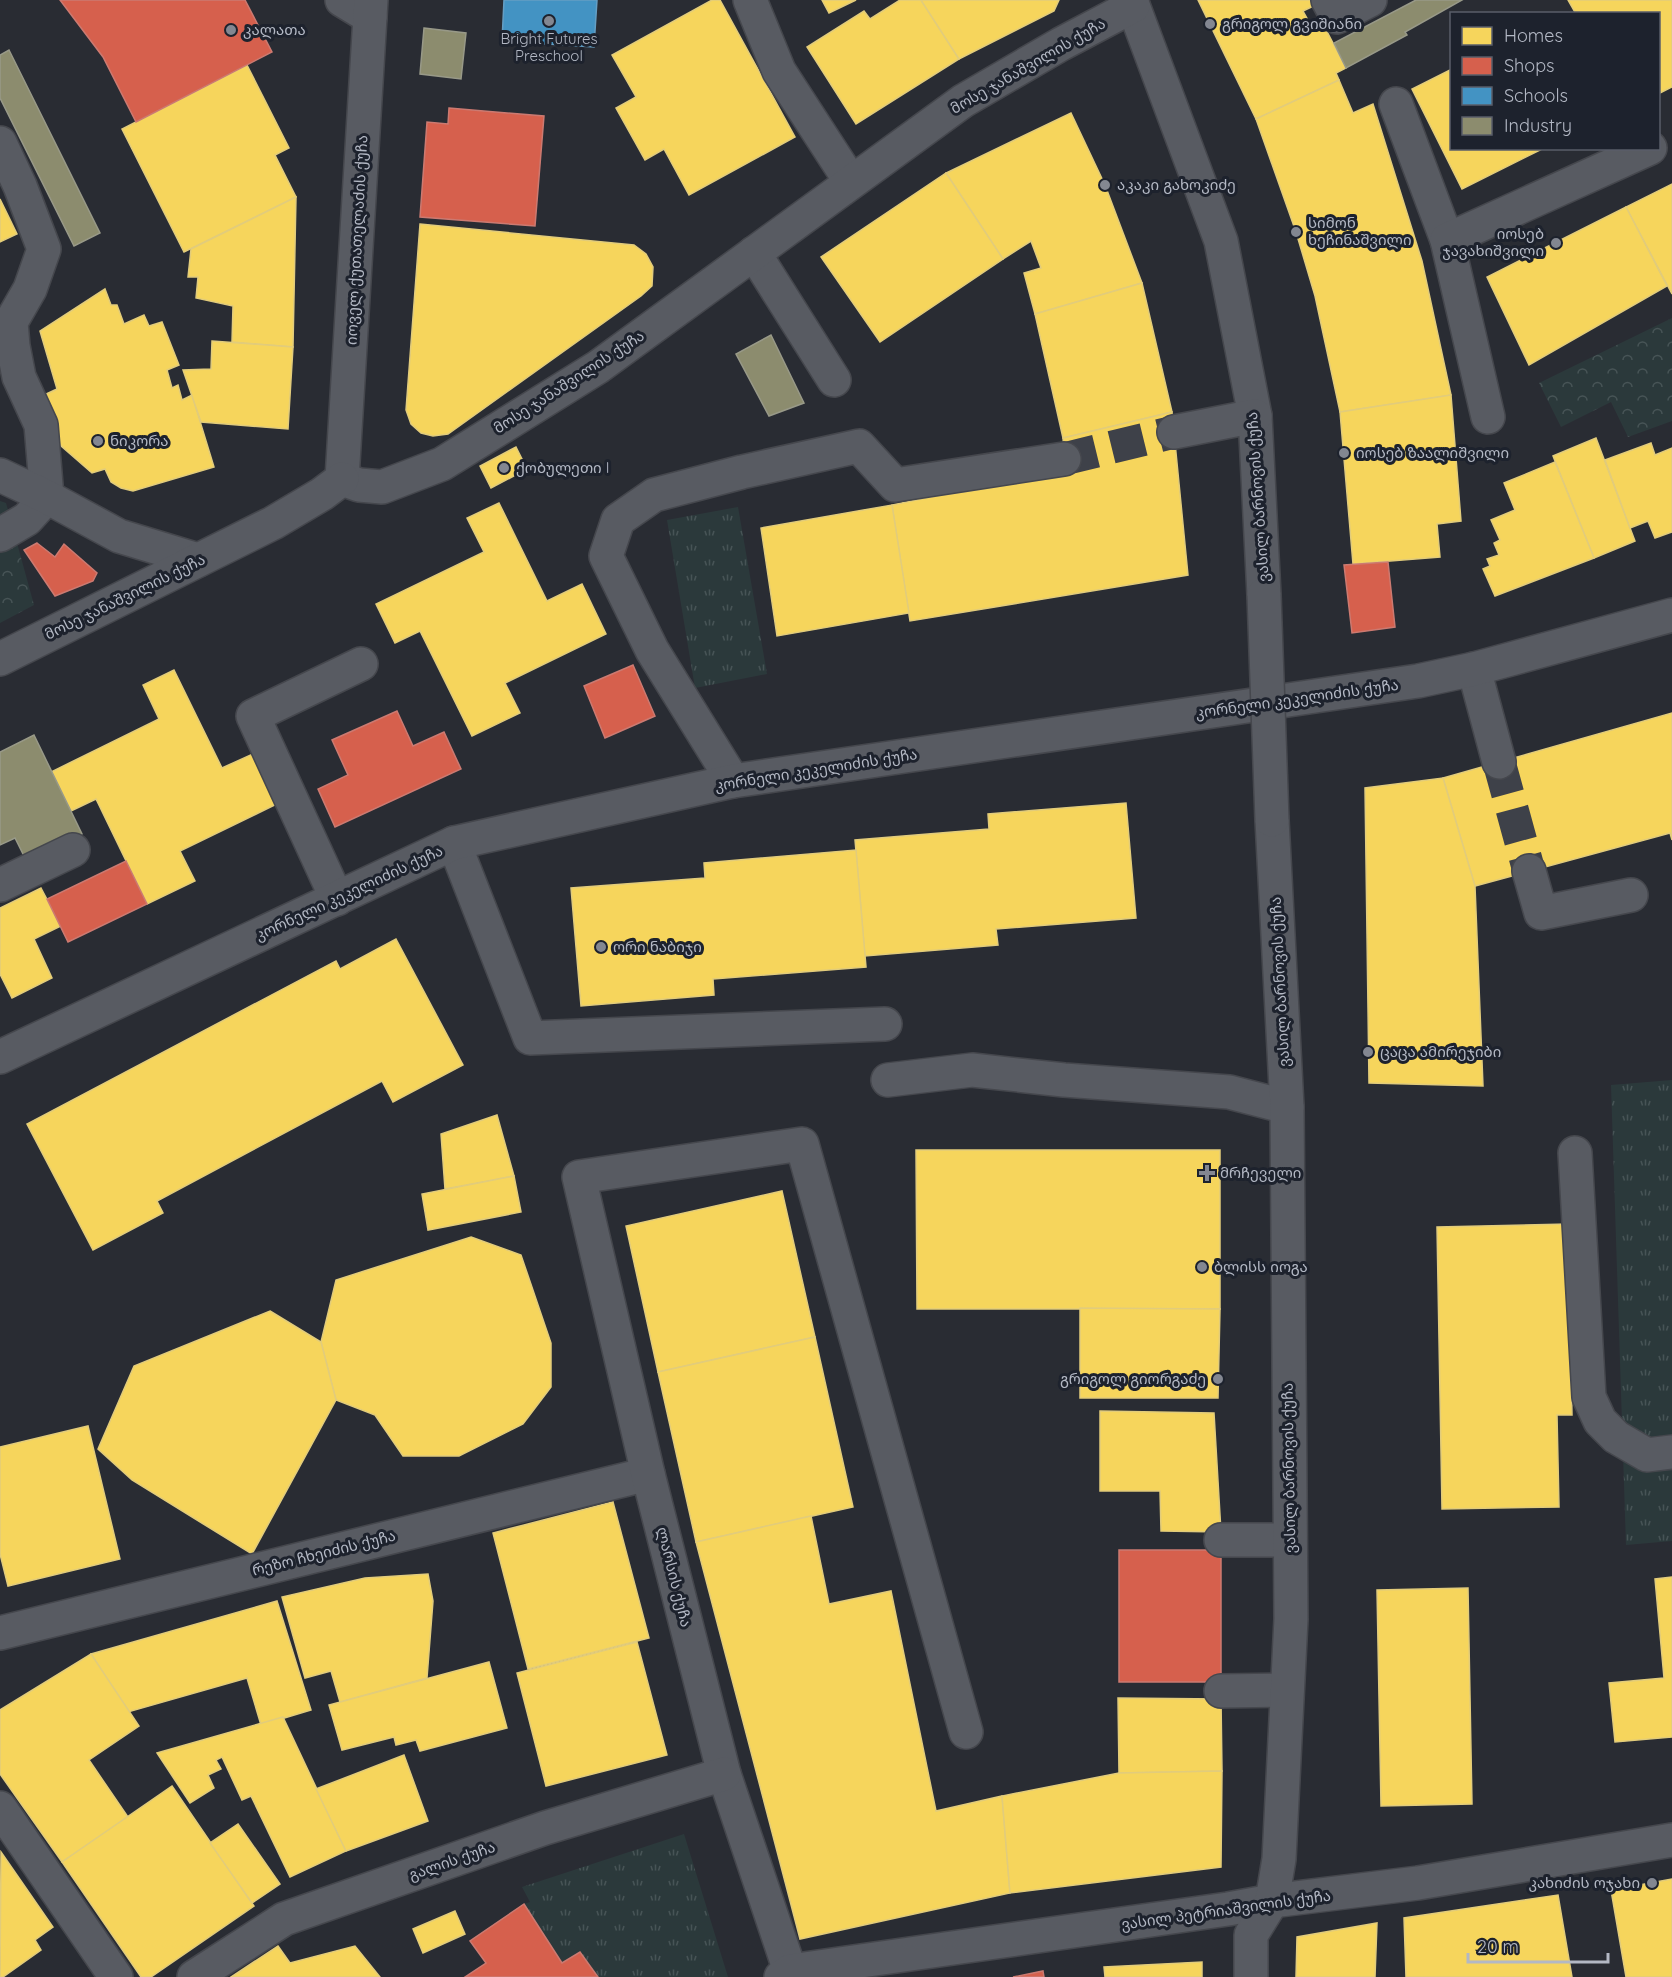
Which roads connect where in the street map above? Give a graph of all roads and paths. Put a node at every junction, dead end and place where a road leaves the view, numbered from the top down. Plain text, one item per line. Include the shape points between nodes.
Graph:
1 (342, 0) edge
2 (750, 0) edge
3 (1328, 0) edge
4 (1370, 0) edge
5 (1132, 3) edge
6 (371, 8) edge
7 (1396, 104) dead end
8 (0, 143) edge
9 (1646, 150) edge
10 (851, 183) junction
11 (1447, 240) junction
12 (754, 253) junction
13 (834, 380) dead end
14 (1255, 416) junction
15 (1488, 417) dead end
16 (1174, 432) tunnel mouth
17 (1065, 459) tunnel mouth
18 (0, 476) edge
19 (342, 479) junction
20 (47, 497) junction
21 (0, 535) edge
22 (198, 560) junction
23 (1672, 615) edge
24 (0, 659) edge
25 (361, 664) dead end
26 (1474, 669) junction
27 (1499, 762) tunnel mouth
28 (733, 781) junction
29 (454, 843) junction
30 (73, 850) dead end
31 (1529, 871) tunnel mouth
32 (0, 885) edge
33 (1631, 896) dead end
34 (337, 899) junction
35 (885, 1024) dead end
36 (0, 1056) edge
37 (888, 1080) dead end
38 (1287, 1107) junction
39 (1575, 1153) dead end
40 (1672, 1452) edge
41 (648, 1473) junction
42 (1221, 1540) dead end
43 (1289, 1540) junction
44 (0, 1634) edge
45 (1287, 1690) junction
46 (1221, 1691) dead end
47 (966, 1732) dead end
48 (724, 1774) junction
49 (0, 1808) edge
50 (1672, 1840) edge
51 (1272, 1901) junction
52 (786, 1974) edge
53 (116, 1977) edge
54 (194, 1977) edge
55 (1251, 1977) edge

1 - 6 street
2 - 10 street via 779,70
3 - 4 street via 1337,17
5 - 10 street, მოსე ჯანაშვილის ქუჩა via 963,101
5 - 14 street, ვასილ ბარნოვის ქუჩა via 1221,241
6 - 19 street, იოველ ქუთათელაძის ქუჩა
7 - 11 street
8 - 20 street via 44,249 30,289 11,322 19,377 41,425
9 - 11 street
10 - 12 street, მოსე ჯანაშვილის ქუჩა
11 - 15 street
12 - 13 street
12 - 19 street, მოსე ჯანაშვილის ქუჩა via 598,367 442,464 382,487
14 - 16 street
14 - 38 street, ვასილ ბარნოვის ქუჩა, bridge
17 - 28 street via 895,485 859,446 654,495 618,519 606,556 652,650
18 - 20 street
19 - 22 street, მოსე ჯანაშვილის ქუჩა via 273,523
20 - 21 street via 27,519
20 - 22 street via 119,536
22 - 24 street, მოსე ჯანაშვილის ქუჩა
23 - 26 street, კორნელი კეკელიძის ქუჩა
25 - 34 street via 253,716
26 - 27 street
26 - 28 street, კორნელი კეკელიძის ქუჩა via 1418,681
28 - 29 street, კორნელი კეკელიძის ქუჩა
29 - 34 street, კორნელი კეკელიძის ქუჩა
29 - 35 street via 530,1038
30 - 32 street
31 - 33 street via 1540,913
34 - 36 street, კორნელი კეკელიძის ქუჩა
37 - 38 street via 972,1070 1230,1092
38 - 43 street, ვასილ ბარნოვის ქუჩა
39 - 40 street via 1589,1397 1600,1421 1616,1437 1647,1455
41 - 44 street, რეზო ჩხეიძის ქუჩა
41 - 47 street, ლარსის ქუჩა via 579,1177 801,1144
41 - 48 street, ლარსის ქუჩა
42 - 43 street
43 - 45 street, ვასილ ბარნოვის ქუჩა via 1291,1619
45 - 46 street
45 - 51 street, ვასილ ბარნოვის ქუჩა via 1279,1859
48 - 52 street, ლარსის ქუჩა
48 - 54 street, გალის ქუჩა via 545,1828 284,1919
49 - 53 street
50 - 51 street, ვასილ პეტრიაშვილის ქუჩა via 1418,1883
51 - 52 street, ვასილ პეტრიაშვილის ქუჩა
51 - 55 street, ვასილ ბარნოვის ქუჩა via 1251,1935

